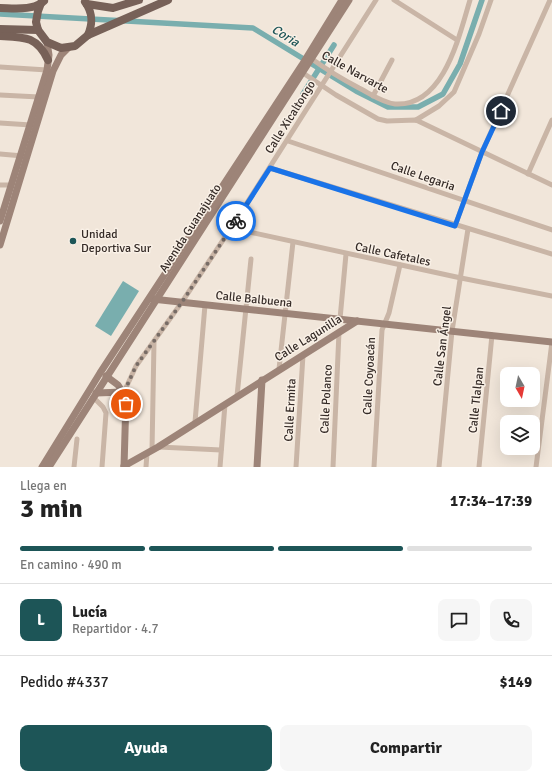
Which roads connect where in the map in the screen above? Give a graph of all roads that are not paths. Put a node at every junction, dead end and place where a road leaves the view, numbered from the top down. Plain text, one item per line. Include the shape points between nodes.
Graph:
1 (139, 0) edge
2 (168, 0) edge
3 (342, 0) edge
4 (349, 0) edge
5 (376, 0) edge
6 (394, 0) edge
7 (470, 0) edge
8 (491, 0) edge
9 (551, 0) edge
10 (41, 5) edge
11 (87, 5) edge
12 (0, 8) edge
13 (37, 26) junction
14 (0, 29) edge
15 (89, 31) junction
16 (0, 36) edge
17 (457, 40) junction
18 (47, 42) junction
19 (69, 47) junction
20 (48, 60) junction
21 (312, 60) junction
22 (392, 60) dead end
23 (0, 67) edge
24 (47, 70) junction
25 (305, 71) junction
26 (329, 72) junction
27 (321, 84) junction
28 (0, 95) edge
29 (373, 96) junction
30 (39, 97) junction
31 (416, 120) junction
32 (552, 120) edge
33 (0, 123) edge
34 (31, 125) junction
35 (288, 140) junction
36 (482, 152) junction
37 (0, 154) edge
38 (23, 157) junction
39 (270, 168) junction
40 (528, 174) junction
41 (0, 184) edge
42 (11, 185) junction
43 (552, 185) edge
44 (465, 201) junction
45 (1, 213) edge
46 (0, 221) edge
47 (455, 226) junction
48 (231, 228) junction
49 (468, 229) junction
50 (552, 230) edge
51 (293, 242) junction
52 (0, 245) edge
53 (346, 254) junction
54 (552, 254) edge
55 (251, 259) dead end
56 (400, 265) junction
57 (461, 278) junction
58 (552, 296) edge
59 (148, 299) junction
60 (156, 300) junction
61 (182, 302) junction
62 (205, 305) junction
63 (245, 309) junction
64 (284, 313) junction
65 (340, 319) junction
66 (357, 321) junction
67 (384, 324) junction
68 (452, 331) junction
69 (339, 332) junction
70 (492, 335) junction
71 (154, 341) junction
72 (552, 342) edge
73 (303, 355) junction
74 (279, 369) junction
75 (106, 376) junction
76 (262, 380) junction
77 (124, 392) junction
78 (95, 395) junction
79 (237, 396) junction
80 (225, 404) junction
81 (195, 422) junction
82 (77, 438) dead end
83 (152, 450) junction
84 (221, 450) junction
85 (124, 466) edge
86 (42, 467) edge
87 (49, 467) edge
88 (74, 467) edge
89 (102, 467) edge
90 (146, 467) edge
91 (220, 467) edge
92 (257, 467) edge
93 (296, 467) edge
94 (332, 467) edge
95 (374, 467) edge
96 (439, 467) edge
97 (479, 467) edge
98 (536, 467) edge

1 - 11 main road via 113,8
2 - 15 main road via 111,26
3 - 21 street, Avenida Guanajuato
4 - 21 street, Avenida Guanajuato
5 - 26 street, Calle Xicaltongo
6 - 17 street
7 - 17 street
8 - 31 street via 454,92 439,106
9 - 36 street
10 - 12 main road
10 - 13 main road
11 - 15 main road
13 - 14 main road
13 - 18 main road
15 - 19 main road via 80,43
16 - 20 main road via 33,40 44,50
17 - 29 street, Calle Narvarte via 447,68 425,96 395,104
18 - 19 main road via 61,48
18 - 20 street
19 - 38 street via 61,55 53,71
20 - 24 street
21 - 25 street, Avenida Guanajuato
21 - 26 street, Calle Narvarte
22 - 29 street
23 - 24 street
24 - 30 street
25 - 27 street
25 - 59 street, Avenida Guanajuato
25 - 60 street, Avenida Guanajuato
26 - 27 street, Calle Xicaltongo
26 - 29 street, Calle Narvarte
27 - 31 street via 378,119
27 - 35 street, Calle Xicaltongo
28 - 30 street
30 - 34 street
31 - 36 street
32 - 40 street
33 - 34 street
34 - 38 street
35 - 39 street, Calle Xicaltongo
35 - 44 street, Calle Legaria
36 - 40 street
36 - 44 street
37 - 38 street
38 - 42 street
38 - 52 street
39 - 47 street
39 - 48 street, Calle Xicaltongo
40 - 43 street
41 - 42 street
42 - 45 street
44 - 47 street
44 - 50 street, Calle Legaria
45 - 46 street
47 - 49 street
48 - 51 street, Calle Cafetales
48 - 61 street, Calle Xicaltongo
49 - 54 street
49 - 57 street, Calle San Ángel
51 - 53 street, Calle Cafetales
51 - 64 street
53 - 56 street, Calle Cafetales
53 - 65 street
55 - 63 street
56 - 57 street, Calle Cafetales
56 - 67 street, Calle Coyoacán
57 - 58 street, Calle Cafetales
57 - 68 street, Calle San Ángel
59 - 60 street, Calle Balbuena
59 - 86 street, Avenida Guanajuato
60 - 61 street, Calle Balbuena
60 - 75 street, Avenida Guanajuato
61 - 62 street, Calle Balbuena
61 - 71 street, Calle Xicaltongo
62 - 63 street, Calle Balbuena
62 - 81 street
63 - 64 street, Calle Balbuena
63 - 79 street
64 - 65 street, Calle Balbuena
64 - 74 street
65 - 66 street, Calle Balbuena
66 - 67 street, Calle Lagunilla
66 - 69 street, Calle Lagunilla
67 - 68 street, Calle Lagunilla
67 - 95 street, Calle Coyoacán
68 - 70 street, Calle Lagunilla
68 - 96 street, Calle San Ángel
69 - 73 street, Calle Lagunilla
69 - 94 street, Calle Polanco
70 - 72 street, Calle Lagunilla
70 - 97 street, Calle Tlalpan
71 - 77 street, Calle Xicaltongo via 136,366
71 - 83 street
72 - 98 street
73 - 74 street, Calle Lagunilla
73 - 93 street, Calle Ermita
74 - 76 street, Calle Lagunilla
75 - 77 street
75 - 78 street, Avenida Guanajuato
76 - 79 street, Calle Lagunilla
76 - 92 street
77 - 78 street
77 - 85 street
78 - 87 street, Avenida Guanajuato
78 - 89 street via 106,412
79 - 80 street, Calle Lagunilla
80 - 81 street, Calle Lagunilla
80 - 84 street
81 - 83 street, Calle Lagunilla
82 - 88 street
83 - 84 street
83 - 85 street, Calle Lagunilla
83 - 90 street
84 - 91 street

